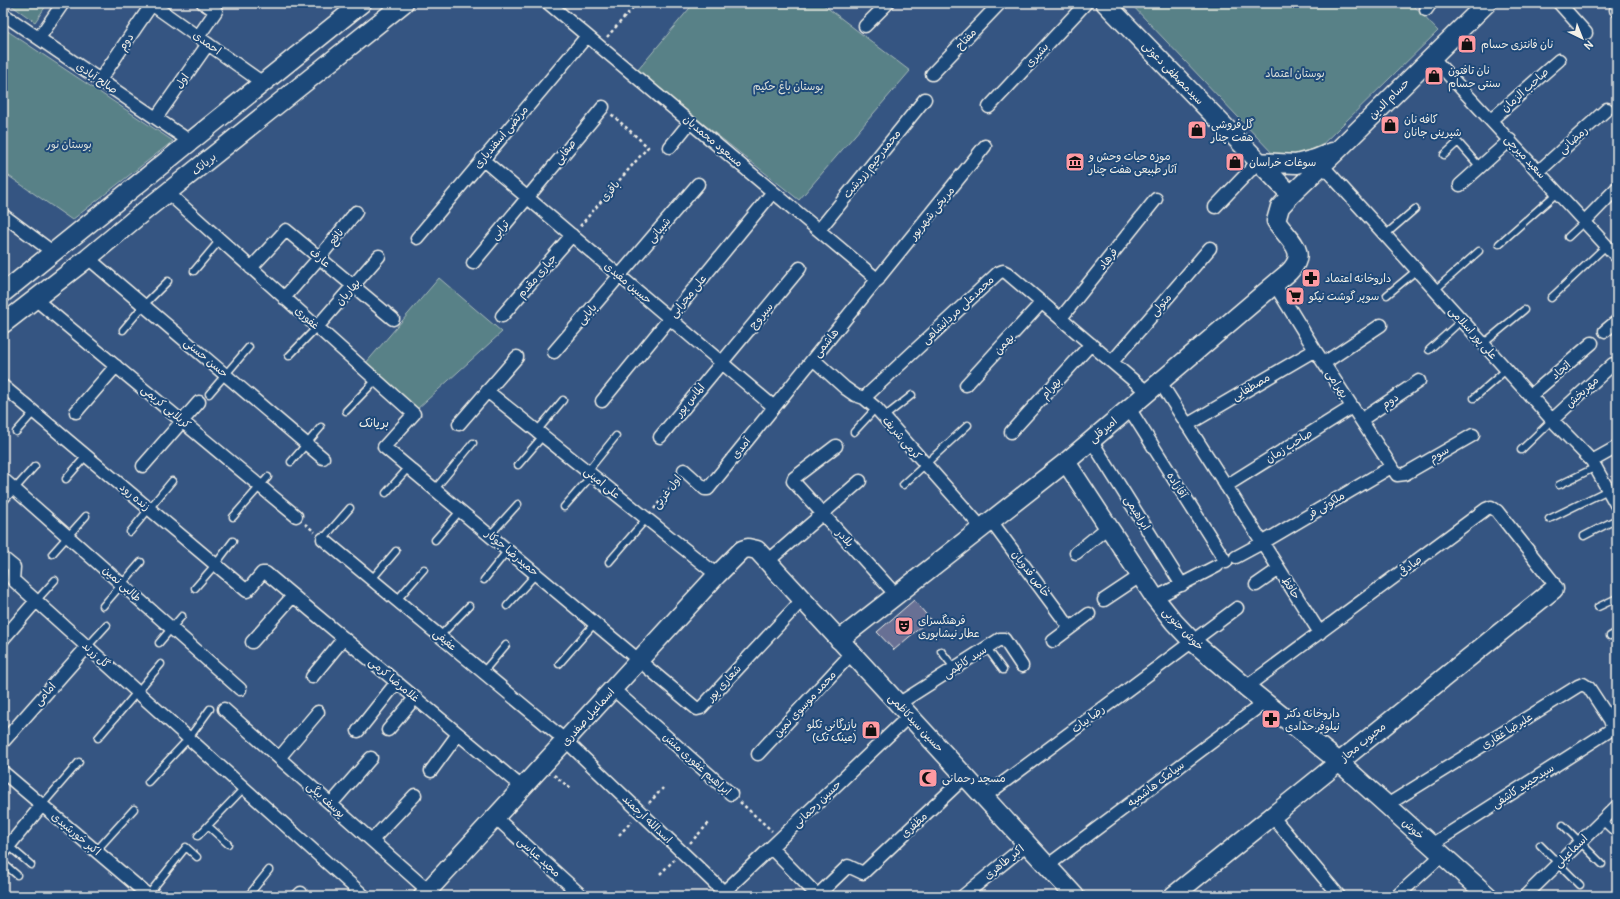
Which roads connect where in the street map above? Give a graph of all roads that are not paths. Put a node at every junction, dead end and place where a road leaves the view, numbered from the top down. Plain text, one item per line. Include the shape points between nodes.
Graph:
1 (63, 3) edge
2 (202, 3) edge
3 (362, 3) edge
4 (548, 3) edge
5 (888, 3) edge
6 (1000, 3) edge
7 (1086, 3) edge
8 (1105, 3) edge
9 (1487, 3) edge
10 (1559, 3) edge
11 (151, 4) edge
12 (394, 6) edge
13 (3, 14) edge
14 (865, 26) dead end
15 (1586, 33) dead end
16 (587, 36) junction
17 (38, 38) junction
18 (203, 41) junction
19 (1432, 57) junction
20 (1559, 60) dead end
21 (932, 74) dead end
22 (100, 80) junction
23 (263, 83) junction
24 (925, 99) dead end
25 (603, 107) road end
26 (989, 107) dead end
27 (1608, 109) dead end
28 (156, 118) junction
29 (1491, 120) junction
30 (690, 122) junction
31 (1510, 140) junction
32 (191, 142) junction
33 (985, 146) dead end
34 (670, 147) dead end
35 (1340, 149) junction
36 (1444, 155) dead end
37 (482, 159) junction
38 (1258, 162) junction
39 (1322, 165) junction
40 (1480, 167) junction
41 (1538, 172) junction
42 (698, 184) dead end
43 (1460, 185) dead end
44 (1617, 188) edge
45 (773, 192) junction
46 (168, 193) junction
47 (1558, 193) junction
48 (1291, 195) junction
49 (528, 198) junction
50 (1156, 199) dead end
51 (1215, 207) dead end
52 (1415, 209) dead end
53 (356, 212) dead end
54 (3, 215) edge
55 (1584, 222) junction
56 (819, 230) junction
57 (572, 235) junction
58 (1385, 235) junction
59 (1568, 237) dead end
60 (417, 238) dead end
61 (220, 240) junction
62 (1499, 244) dead end
63 (1606, 246) junction
64 (1210, 248) dead end
65 (1479, 251) dead end
66 (54, 253) junction
67 (379, 256) dead end
68 (1617, 257) edge
69 (88, 258) junction
70 (319, 258) junction
71 (473, 263) dead end
72 (251, 268) junction
73 (800, 268) dead end
74 (1417, 270) junction
75 (194, 271) dead end
76 (620, 276) junction
77 (878, 280) junction
78 (168, 281) dead end
79 (1275, 285) junction
80 (353, 286) junction
81 (1435, 290) junction
82 (3, 293) edge
83 (1387, 295) dead end
84 (284, 298) junction
85 (1551, 298) dead end
86 (35, 299) junction
87 (1042, 302) junction
88 (144, 305) junction
89 (1524, 310) dead end
90 (502, 316) dead end
91 (669, 318) junction
92 (1061, 318) junction
93 (393, 319) dead end
94 (1462, 320) junction
95 (1617, 321) edge
96 (3, 324) edge
97 (1381, 325) dead end
98 (317, 327) junction
99 (123, 330) dead end
100 (1605, 331) dead end
101 (1592, 343) dead end
102 (1091, 344) junction
103 (1483, 344) junction
104 (249, 347) dead end
105 (1315, 350) junction
106 (1429, 350) dead end
107 (554, 352) dead end
108 (289, 356) dead end
109 (517, 357) dead end
110 (813, 359) junction
111 (1112, 362) junction
112 (721, 363) junction
113 (1324, 363) junction
114 (1613, 364) dead end
115 (116, 366) junction
116 (1506, 370) junction
117 (225, 375) junction
118 (376, 380) junction
119 (1419, 381) dead end
120 (966, 385) dead end
121 (3, 386) edge
122 (1154, 387) junction
123 (487, 391) junction
124 (209, 394) dead end
125 (912, 395) dead end
126 (1530, 396) junction
127 (864, 398) junction
128 (1474, 398) dead end
129 (562, 400) dead end
130 (602, 401) dead end
131 (199, 402) dead end
132 (774, 407) junction
133 (1352, 407) junction
134 (1129, 408) junction
135 (346, 411) dead end
136 (34, 412) junction
137 (76, 412) dead end
138 (880, 413) junction
139 (1361, 420) junction
140 (1552, 420) junction
141 (182, 421) junction
142 (459, 424) dead end
143 (968, 425) dead end
144 (1187, 425) junction
145 (322, 427) dead end
146 (16, 432) dead end
147 (854, 432) dead end
148 (1011, 432) dead end
149 (540, 434) junction
150 (1473, 434) dead end
151 (616, 436) dead end
152 (660, 437) dead end
153 (1091, 440) junction
154 (473, 443) dead end
155 (307, 444) junction
156 (836, 446) dead end
157 (384, 447) joint
158 (1617, 447) edge
159 (1521, 450) dead end
160 (86, 456) junction
161 (323, 458) dead end
162 (290, 462) dead end
163 (1066, 462) junction
164 (1594, 464) junction
165 (518, 465) dead end
166 (926, 465) junction
167 (35, 466) dead end
168 (143, 466) dead end
169 (409, 467) junction
170 (1391, 467) junction
171 (684, 470) road end
172 (590, 473) junction
173 (3, 479) edge
174 (66, 479) dead end
175 (172, 481) dead end
176 (264, 481) junction
177 (860, 481) dead end
178 (903, 485) dead end
179 (1559, 485) dead end
180 (1226, 486) junction
181 (14, 489) junction
182 (435, 489) junction
183 (708, 489) joint
184 (1608, 490) junction
185 (386, 492) dead end
186 (3, 502) edge
187 (518, 504) dead end
188 (1617, 506) edge
189 (564, 507) dead end
190 (148, 508) junction
191 (350, 508) dead end
192 (460, 510) junction
193 (823, 514) junction
194 (86, 516) dead end
195 (296, 516) road end
196 (233, 517) dead end
197 (646, 518) junction
198 (1549, 519) dead end
199 (1617, 519) edge
200 (986, 524) junction
201 (1108, 527) junction
202 (130, 532) dead end
203 (490, 535) junction
204 (68, 536) junction
205 (1584, 536) dead end
206 (323, 538) joint
207 (435, 540) dead end
208 (233, 541) dead end
209 (1262, 543) junction
210 (508, 550) junction
211 (396, 551) dead end
212 (1076, 552) dead end
213 (52, 554) dead end
214 (762, 556) junction
215 (3, 558) edge
216 (141, 562) dead end
217 (609, 562) dead end
218 (1226, 562) junction
219 (215, 565) junction
220 (424, 569) dead end
221 (1279, 569) junction
222 (266, 573) joint
223 (536, 574) junction
224 (717, 576) junction
225 (1140, 576) junction
226 (372, 579) junction
227 (55, 580) dead end
228 (484, 580) dead end
229 (122, 584) junction
230 (1182, 585) junction
231 (1256, 585) dead end
232 (195, 588) dead end
233 (1554, 589) joint
234 (293, 596) junction
235 (896, 596) junction
236 (1155, 598) junction
237 (1617, 598) edge
238 (397, 600) junction
239 (802, 600) junction
240 (1104, 600) dead end
241 (36, 601) junction
242 (103, 606) dead end
243 (469, 606) dead end
244 (507, 606) dead end
245 (1598, 607) dead end
246 (1238, 608) dead end
247 (1089, 614) dead end
248 (182, 616) dead end
249 (596, 623) junction
250 (107, 625) dead end
251 (172, 628) junction
252 (1070, 628) junction
253 (1617, 632) edge
254 (1320, 633) junction
255 (440, 636) junction
256 (1610, 636) dead end
257 (344, 638) junction
258 (3, 639) edge
259 (839, 640) junction
260 (1053, 641) dead end
261 (1192, 641) junction
262 (252, 642) dead end
263 (159, 644) dead end
264 (506, 645) dead end
265 (87, 647) junction
266 (987, 648) junction
267 (941, 651) dead end
268 (852, 654) junction
269 (640, 660) junction
270 (161, 664) dead end
271 (559, 664) dead end
272 (1022, 666) dead end
273 (955, 669) junction
274 (1003, 670) dead end
275 (483, 672) junction
276 (312, 677) dead end
277 (397, 682) junction
278 (1246, 687) junction
279 (240, 689) dead end
280 (613, 689) junction
281 (137, 692) junction
282 (415, 698) junction
283 (1265, 702) junction
284 (210, 709) dead end
285 (224, 709) dead end
286 (904, 710) junction
287 (318, 712) dead end
288 (1612, 726) joint
289 (388, 730) dead end
290 (358, 731) dead end
291 (458, 734) junction
292 (98, 738) dead end
293 (189, 738) junction
294 (566, 741) junction
295 (3, 742) edge
296 (758, 754) dead end
297 (279, 758) junction
298 (371, 758) dead end
299 (79, 762) dead end
300 (1339, 762) junction
301 (431, 771) dead end
302 (3, 772) edge
303 (966, 777) junction
304 (148, 782) dead end
305 (244, 788) junction
306 (523, 788) junction
307 (731, 794) road end
308 (415, 795) dead end
309 (984, 797) junction
310 (331, 804) junction
311 (42, 805) junction
312 (1387, 805) junction
313 (1617, 806) edge
314 (134, 809) dead end
315 (1272, 816) junction
316 (496, 817) junction
317 (1602, 821) junction
318 (1562, 825) dead end
319 (208, 826) junction
320 (1617, 835) edge
321 (198, 836) dead end
322 (372, 840) junction
323 (1580, 842) junction
324 (228, 844) dead end
325 (1027, 844) junction
326 (1540, 845) dead end
327 (5, 846) edge
328 (771, 848) junction
329 (1437, 850) junction
330 (96, 851) junction
331 (197, 857) dead end
332 (3, 863) edge
333 (1558, 864) junction
334 (1602, 864) dead end
335 (31, 865) dead end
336 (1047, 866) junction
337 (269, 870) dead end
338 (17, 875) dead end
339 (1580, 885) dead end
340 (571, 886) junction
341 (1478, 893) edge
342 (429, 894) edge
343 (726, 894) edge
344 (251, 895) edge
345 (1336, 895) edge
346 (148, 896) edge
347 (364, 896) edge
348 (562, 896) edge
349 (582, 896) edge
350 (817, 896) edge
351 (963, 896) edge
352 (1075, 896) edge
353 (1172, 896) edge
354 (1397, 896) edge
355 (1525, 896) edge

1 - 17 street
2 - 18 street, اول via 216,11
3 - 23 main road
4 - 16 street, مسعود محمدیان
5 - 14 street
6 - 21 street, مفتاح
7 - 26 street, بشیری
8 - 38 main road, سیدمصطفی دعوتی
9 - 19 main road, حسام الدین
10 - 15 street
11 - 18 street, احمدی
11 - 22 street, دوم
12 - 46 main road, بریانک
13 - 17 street, صالح آبادی
16 - 30 street, مسعود محمدیان
16 - 37 street, مرتضی اسفندیاری
17 - 22 street, صالح آبادی
18 - 23 street, احمدی
18 - 28 street, اول
19 - 29 street, سعید میرچی
19 - 35 main road, حسام الدین
20 - 29 street, صاحب الزمان
22 - 28 street, صالح آبادی
23 - 32 main road
24 - 56 street, محمدرحیم زردشت
25 - 49 street, صفایی
27 - 41 street, رمضانی
28 - 32 street, صالح آبادی
29 - 31 street, سعید میرچی
30 - 34 street
30 - 45 street, مسعود محمدیان
31 - 40 street
31 - 41 street, سعید میرچی
32 - 66 main road
33 - 77 street, مریخی شهریور
35 - 38 main road via 1296,164
35 - 39 main road, حسام الدین
36 - 40 lane via 1458,142
37 - 49 street, حسین مفیدی
37 - 60 street, مرتضی اسفندیاری
38 - 48 main road, سیدمصطفی دعوتی
38 - 51 street
39 - 48 main road, حسام الدین
39 - 58 street, علی پور اسلامی
40 - 43 street
41 - 47 street, سعید میرچی
42 - 76 street, شیبانی
44 - 55 street
45 - 56 street, مسعود محمدیان
45 - 91 street, علی محرابی
46 - 61 street, غفوری
46 - 69 main road, بریانک
47 - 55 street, سعید میرچی
47 - 62 lane
48 - 79 main road, امیرقلی via 1280,207 1276,221 1295,246 1298,259 1296,265
49 - 57 street, حسین مفیدی
49 - 71 street, ترابی
50 - 92 street, فرهاد
52 - 58 lane
53 - 70 street, نافع
54 - 66 street
55 - 59 lane
55 - 63 street, سعید میرچی
56 - 77 street, مسعود محمدیان
57 - 76 street, حسین مفیدی
57 - 90 street, جباری مقدم
58 - 74 street, علی پور اسلامی
61 - 72 street, غفوری
61 - 75 lane
63 - 68 street, سعید میرچی
63 - 85 lane
64 - 111 street, متولی
65 - 81 lane
66 - 82 main road
67 - 80 street, بهاریان
69 - 86 main road, بریانک
69 - 88 street, حسن حسنی
70 - 72 street, عارف via 286,230
70 - 80 street, عارف
70 - 84 street, نافع
72 - 84 street, غفوری
73 - 112 street, سیروج
74 - 81 street, علی پور اسلامی
74 - 83 lane
76 - 91 street, حسین مفیدی
76 - 107 street, بابایی
77 - 110 street, هاشمی
78 - 88 lane
79 - 105 street, بهرامی
79 - 122 main road, امیرقلی
80 - 93 street, عارف
80 - 98 street, بهاریان
81 - 94 street, علی پور اسلامی
84 - 98 street, غفوری
86 - 96 main road, بریانک
86 - 115 street, کربلایی کریمی
87 - 92 street, محمدعلی مردانشاهی
87 - 120 street, بهمن
87 - 127 street, محمدعلی مردانشاهی via 1007,273 998,273
88 - 99 lane
88 - 117 street, حسن حسنی
89 - 103 lane
91 - 112 street, حسین مفیدی
91 - 130 street, علی محرابی
92 - 102 street, محمدعلی مردانشاهی
94 - 103 street, علی پور اسلامی
94 - 106 lane
95 - 100 street
97 - 113 street
98 - 108 lane
98 - 118 street, غفوری
101 - 126 street, اتحاد
102 - 111 street, محمدعلی مردانشاهی
102 - 148 street, بهرام
103 - 116 street, علی پور اسلامی
104 - 117 lane
105 - 113 street, بهرامی
105 - 144 street, مصطفایی
109 - 123 street
110 - 127 street, کرمی شریف via 845,388
110 - 132 street, هاشمی
111 - 122 street, محمدعلی مردانشاهی
112 - 132 street, حسین مفیدی
112 - 152 street, الماس پور
113 - 133 street, بهرامی
114 - 140 street, مهربخش
115 - 137 street
115 - 141 street, کربلایی کریمی
116 - 126 street, علی پور اسلامی
116 - 128 lane
117 - 124 lane
117 - 155 street, حسن حسنی
118 - 135 lane
118 - 157 street, غفوری via 414,414
119 - 139 street, دوم
121 - 136 street, زنده رود
122 - 134 main road, امیرقلی
122 - 144 street
123 - 142 street
123 - 149 street, علی امینی
125 - 138 lane
126 - 140 street, علی پور اسلامی
127 - 138 street, کرمی شریف
129 - 149 lane
131 - 141 street
132 - 183 street, آمدی
133 - 139 street, بهرامی
133 - 180 street, صاحب زمان
134 - 153 main road, امیرقلی
134 - 218 street, آقازاده
136 - 146 lane
136 - 160 street, زنده رود
138 - 147 lane
138 - 166 street, کرمی شریف
139 - 170 street, بهرامی
140 - 159 lane
140 - 164 street, علی پور اسلامی
141 - 168 street
141 - 176 street, کربلایی کریمی
143 - 166 lane
144 - 180 street
145 - 155 lane
149 - 165 lane
149 - 172 street, علی امینی
150 - 170 street, سوم via 1405,474 1397,475
151 - 172 lane
153 - 163 main road, امیرقلی
153 - 230 street, ابراهیمی
154 - 182 lane
155 - 161 street, حسن حسنی
155 - 162 lane
156 - 193 street, بلادر via 794,478
157 - 169 street, حمیدرضا جوکار
158 - 164 street
160 - 174 lane
160 - 190 street, زنده رود
163 - 200 main road, امیرقلی
163 - 201 main road, خوش جنوبی
164 - 179 lane
164 - 184 street, علی پور اسلامی
166 - 178 lane
166 - 200 street, کرمی شریف
167 - 181 lane
169 - 182 street, حمیدرضا جوکار
169 - 185 lane
170 - 209 street, ملکوتی فر
171 - 183 street, اول غربی
172 - 189 lane
172 - 197 street, علی امینی
173 - 181 street, طالبی نمین
175 - 190 lane
176 - 195 street, کربلایی کریمی
176 - 196 lane
177 - 193 street
180 - 209 street
181 - 186 lane
181 - 204 street, طالبی نمین
182 - 192 street, حمیدرضا جوکار
184 - 188 street, علی پور اسلامی
184 - 198 lane
187 - 203 lane
190 - 202 lane
190 - 219 street, زنده رود
191 - 206 lane
192 - 203 street, حمیدرضا جوکار
192 - 207 lane
193 - 214 street
193 - 235 street, بلادر
194 - 204 lane
197 - 217 lane
197 - 224 street, علی امینی
199 - 205 lane
200 - 235 main road, امیرقلی
200 - 252 street, خاص فدویان
201 - 212 street
201 - 225 main road, خوش جنوبی
203 - 210 street, حمیدرضا جوکار
204 - 213 lane
204 - 229 street, طالبی نمین
206 - 226 street, عفیفی
208 - 219 lane
209 - 218 street, ملکوتی فر
209 - 221 street, حافظ
210 - 223 street, حمیدرضا جوکار
210 - 228 lane
211 - 226 lane
214 - 224 main road, اسماعیل صفدری via 748,548 742,550
214 - 239 main road, حسین سیدکاظمی
215 - 241 street, گل زرند via 14,567 13,580
216 - 229 lane
218 - 230 street, ملکوتی فر
219 - 222 street, زنده رود via 247,591 262,573
219 - 232 lane
220 - 238 lane
221 - 231 street
221 - 254 street, حافظ
222 - 234 street, غلامرضا کرمی
223 - 244 lane
223 - 249 street, حمیدرضا جوکار
224 - 269 main road, اسماعیل صفدری
225 - 236 main road, خوش جنوبی
225 - 240 street
226 - 238 street, عفیفی
227 - 241 lane
229 - 242 lane
229 - 251 street, طالبی نمین
230 - 236 street, ملکوتی فر
233 - 254 street, صادقی via 1553,582 1497,511 1491,508 1486,509
233 - 300 main road, محبوب مجاز
234 - 257 street, غلامرضا کرمی
234 - 262 street
235 - 259 main road, امیرقلی
236 - 261 main road, خوش جنوبی
237 - 245 lane
238 - 255 street, عفیفی
239 - 259 main road, حسین سیدکاظمی
239 - 269 street, شعاری پور via 699,710
241 - 258 street
241 - 265 street, گل زرند
243 - 255 lane
246 - 261 street, رضا بیات
247 - 252 street
248 - 251 lane
249 - 269 street, حمیدرضا جوکار
249 - 271 lane
250 - 265 lane
251 - 263 lane
251 - 279 street, طالبی نمین
252 - 260 street
253 - 256 lane
254 - 278 street, صادقی
255 - 275 street, عفیفی
257 - 276 street
257 - 277 street, غلامرضا کرمی
259 - 268 main road, حسین سیدکاظمی
261 - 278 main road, خوش جنوبی
261 - 309 street, رضا بیات
264 - 275 lane
265 - 281 street, گل زرند
265 - 295 street, امامی
266 - 272 street, سید کاظمی via 1004,639
266 - 273 street, سید کاظمی
266 - 274 lane
267 - 273 lane
268 - 286 main road, حسین سیدکاظمی
268 - 296 street, محمد موسوی نمین
269 - 280 main road, اسماعیل صفدری
270 - 281 lane
273 - 286 street, سید کاظمی
275 - 294 street, عفیفی
277 - 282 street, غلامرضا کرمی
277 - 290 street
278 - 283 main road, خوش جنوبی
280 - 294 main road, اسماعیل صفدری
280 - 307 street, ابراهیم غفوری منش
281 - 292 lane
281 - 293 street, گل زرند
282 - 289 street
282 - 291 street, غلامرضا کرمی
283 - 300 main road, خوش جنوبی
283 - 336 street, سیامک هاشمیه
284 - 293 lane
285 - 297 street, یوسف بیگی
286 - 303 main road, حسین سیدکاظمی
286 - 328 street, حسین رحمانی
287 - 297 street
288 - 312 street, علیرضا غفاری via 1589,688 1583,684
288 - 329 street, سیدحمید کاشفی via 1609,731
291 - 301 street
291 - 306 street, غلامرضا کرمی
293 - 304 lane
293 - 305 street, گل زرند
294 - 306 main road, اسماعیل صفدری
294 - 343 street, اسدالله ارجمند
297 - 310 street, یوسف بیگی
298 - 310 street
299 - 311 lane
300 - 312 main road, خوش
300 - 315 main road, محبوب مجاز
302 - 311 street, اکبر خورشیدی
303 - 309 main road, حسین سیدکاظمی
303 - 350 street, مظفری via 863,874 848,866
305 - 319 lane
305 - 347 street, گل زرند
306 - 316 main road, اسماعیل صفدری
308 - 322 street
309 - 325 main road, حسین سیدکاظمی
310 - 322 street, یوسف بیگی
311 - 327 street
311 - 330 street, اکبر خورشیدی
312 - 329 main road, خوش
313 - 317 street, اسماعیلی
314 - 330 lane
315 - 345 street
315 - 353 main road, محبوب مجاز
316 - 340 street, مجید عباسی
316 - 342 main road, اسماعیل صفدری
317 - 320 lane
317 - 323 street, اسماعیلی
318 - 323 lane
319 - 321 lane
319 - 324 lane
322 - 342 street, یوسف بیگی
323 - 333 street, اسماعیلی
323 - 334 lane
325 - 336 main road, حسین سیدکاظمی
325 - 351 street, اکبر طاهری
326 - 333 lane
327 - 335 lane
328 - 343 street, حسین رحمانی
328 - 350 street
329 - 341 main road, خوش
329 - 354 street, سیدحمید کاشفی
330 - 346 street, اکبر خورشیدی
331 - 346 lane via 186,847
332 - 338 lane
333 - 339 lane
333 - 355 street, اسماعیلی
336 - 352 main road, حسین سیدکاظمی
337 - 344 lane
340 - 348 lane
340 - 349 street, مجید عباسی

